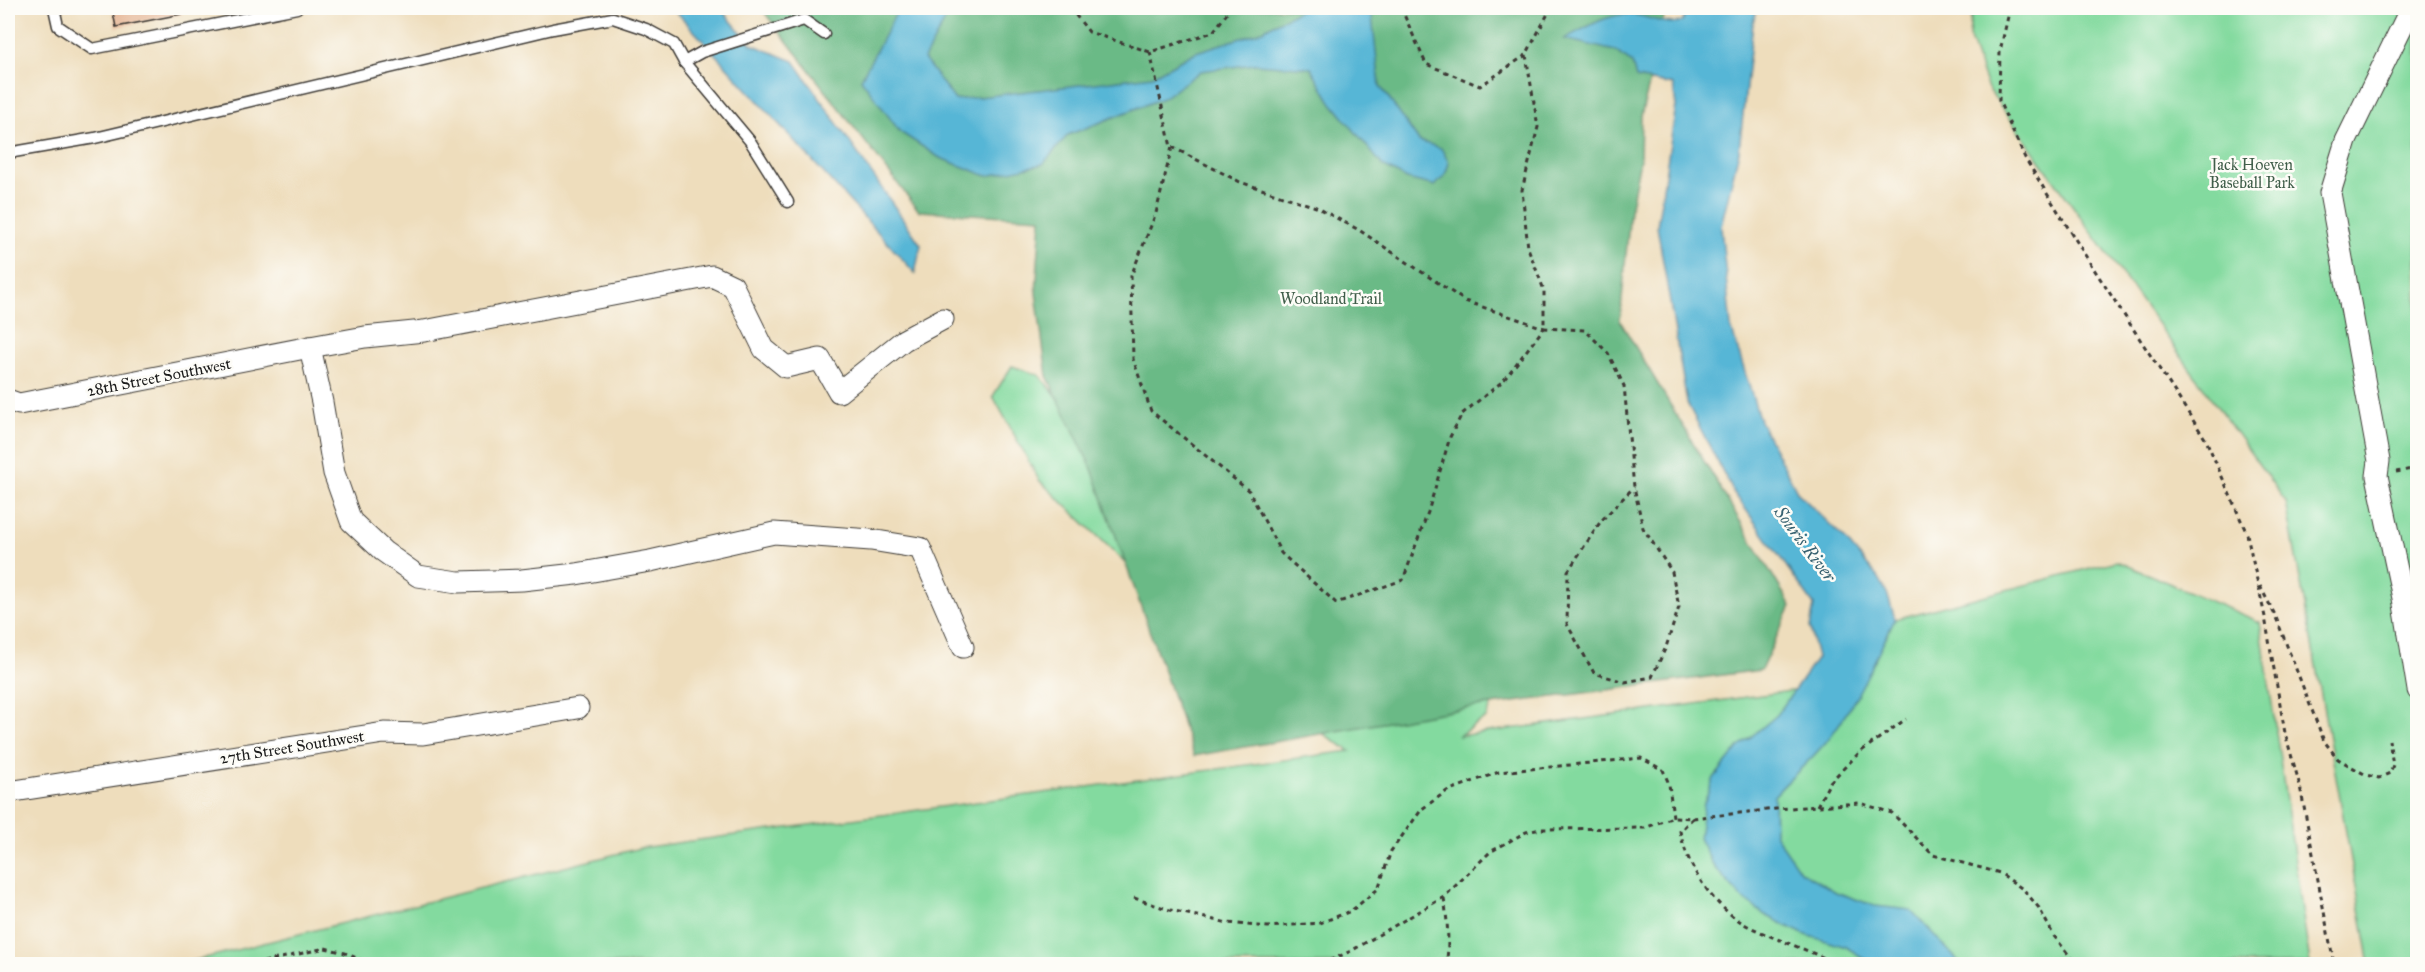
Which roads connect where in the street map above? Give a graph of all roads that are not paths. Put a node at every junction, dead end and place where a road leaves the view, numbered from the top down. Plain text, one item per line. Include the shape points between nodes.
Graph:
1 (54, 8) edge
2 (297, 8) edge
3 (2411, 8) edge
4 (824, 34) dead end
5 (684, 63) junction
6 (8, 153) edge
7 (788, 202) dead end
8 (943, 319) dead end
9 (310, 347) junction
10 (8, 400) edge
11 (963, 647) dead end
12 (2418, 690) edge
13 (578, 708) dead end
14 (8, 792) edge

1 - 2 lane via 58,26 92,49
3 - 12 street via 2346,141 2330,193 2379,461 2377,476
4 - 5 lane via 804,20 702,52
5 - 6 lane via 674,44 614,18 553,29 95,138
5 - 7 lane via 750,141
8 - 9 street, 28th Street Southwest via 904,340 839,392 820,359 786,367 764,349 733,286 712,276 424,331
9 - 10 street, 28th Street Southwest via 19,404
9 - 11 street via 334,473 351,521 418,576 458,582 576,574 774,533 871,540 920,548
13 - 14 street, 27th Street Southwest via 423,734 384,733

